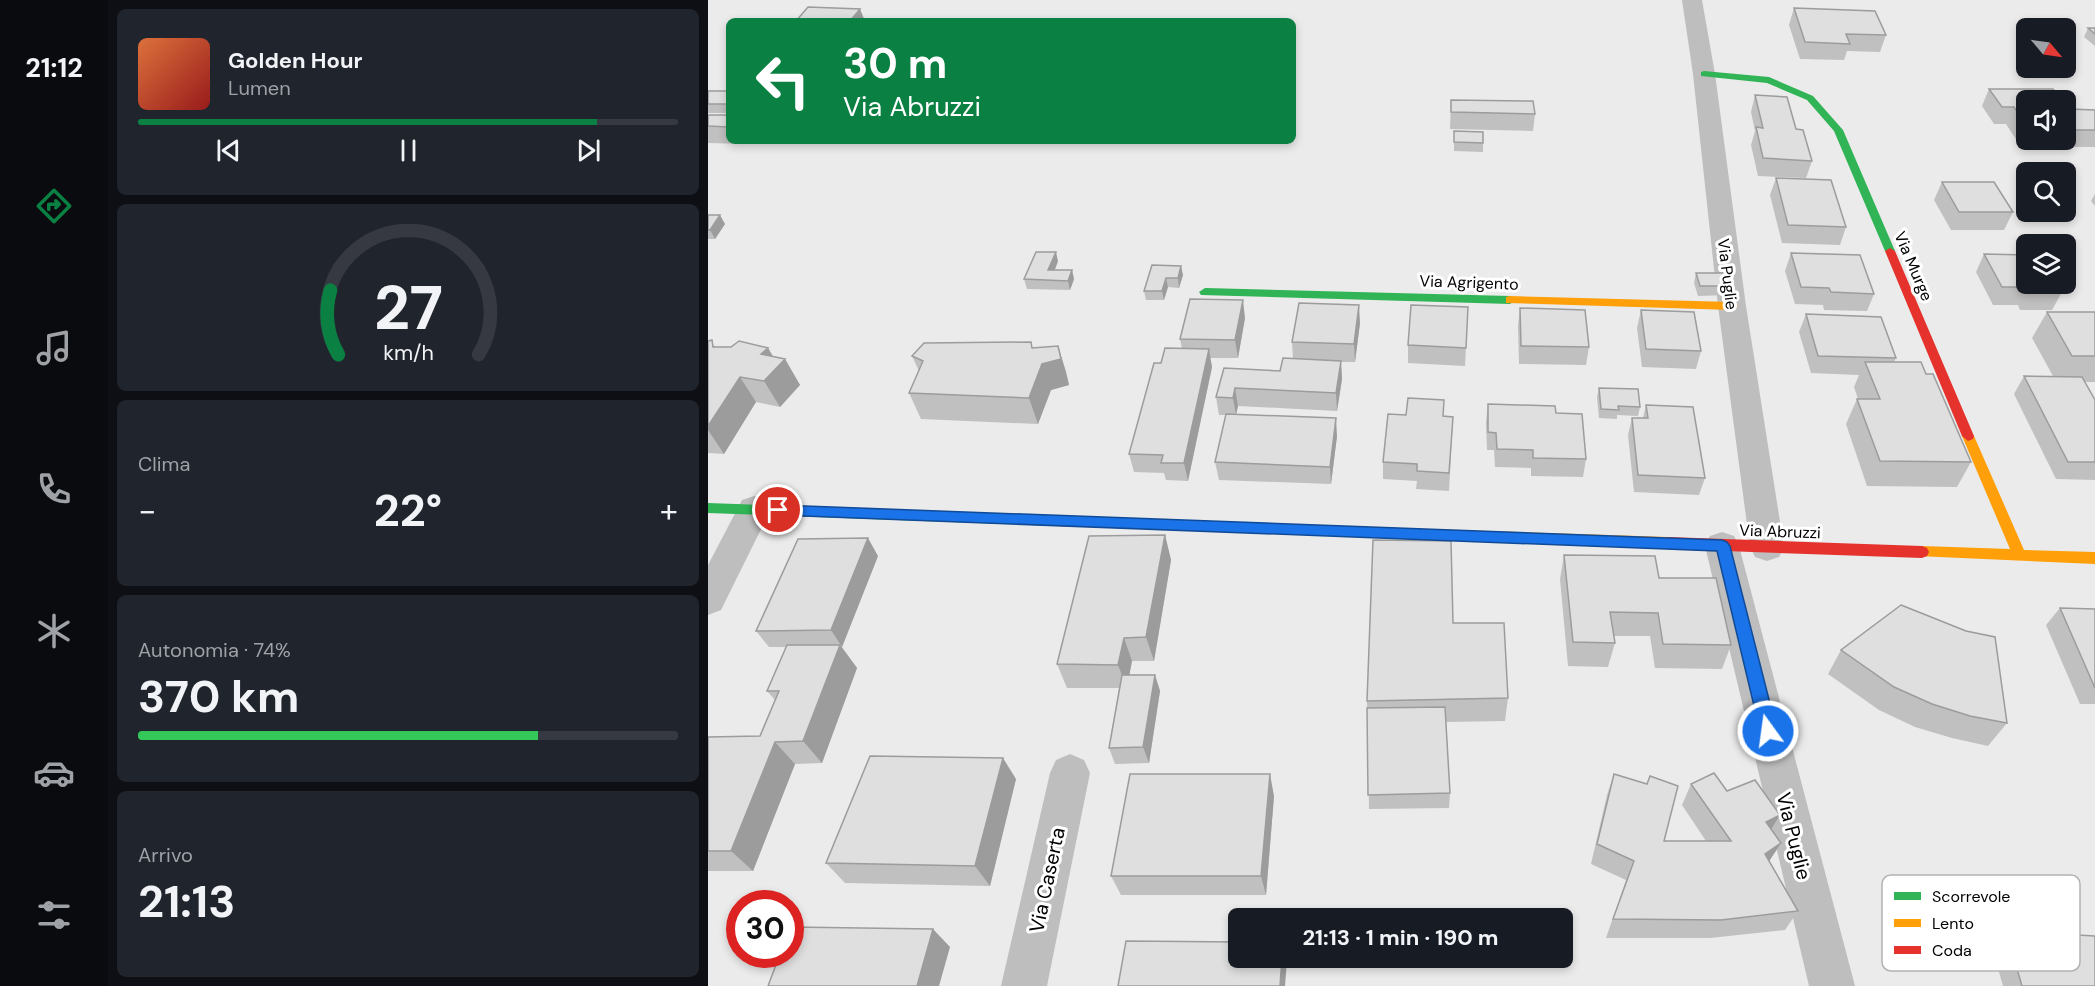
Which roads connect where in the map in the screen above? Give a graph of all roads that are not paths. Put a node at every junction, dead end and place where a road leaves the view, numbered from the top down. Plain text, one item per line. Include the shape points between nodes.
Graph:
1 (1692, 0) edge
2 (1704, 74) junction
3 (1205, 292) dead end
4 (1732, 306) junction
5 (708, 508) edge
6 (754, 509) junction
7 (1722, 546) junction
8 (1767, 547) junction
9 (2019, 555) junction
10 (2095, 558) edge
11 (708, 600) edge
12 (1070, 773) dead end
13 (1024, 986) edge
14 (1832, 986) edge

1 - 2 street, Via Puglie
2 - 4 street, Via Puglie
2 - 9 street, Via Murge via 1769,80 1810,98 1838,130
3 - 4 street, Via Agrigento
4 - 8 street, Via Puglie
5 - 6 street, Via Abruzzi
6 - 7 street, Via Abruzzi
6 - 11 street
7 - 8 street, Via Abruzzi
7 - 14 street, Via Puglie
8 - 9 street, Via Abruzzi
9 - 10 street, Via Abruzzi
12 - 13 street, Via Caserta

